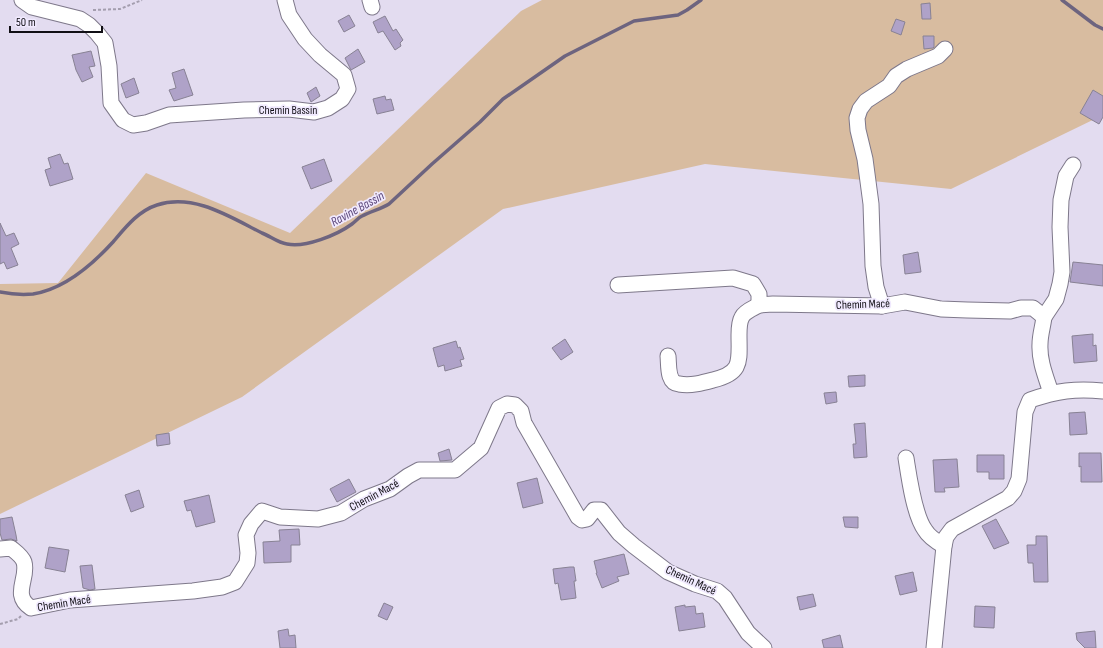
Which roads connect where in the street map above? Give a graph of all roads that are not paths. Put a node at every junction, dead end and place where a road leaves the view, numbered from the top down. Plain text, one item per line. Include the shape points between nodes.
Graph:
1 (22, 0) edge
2 (285, 0) edge
3 (945, 49) dead end
4 (1073, 165) dead end
5 (618, 285) dead end
6 (759, 305) junction
7 (882, 306) junction
8 (1044, 317) junction
9 (668, 356) dead end
10 (1103, 391) edge
11 (1051, 393) junction
12 (906, 458) dead end
13 (944, 546) junction
14 (0, 549) edge
15 (764, 648) edge
16 (934, 648) edge

1 - 2 street, Chemin Bassin via 32,8 78,19 89,25 105,43 111,103 123,120 133,125 169,115 289,109 314,112 342,100 348,89 344,75 305,39 289,15
3 - 7 street via 938,56 896,76 889,86 866,101 857,118 871,204 875,280
4 - 8 street via 1066,176 1061,200 1060,284 1056,299
5 - 6 street via 733,278 753,284 759,294
6 - 7 street, Chemin Macé
6 - 9 street via 742,316 739,328 739,360 730,375 695,384 676,384 669,374
7 - 8 street, Chemin Macé via 905,302 960,310 1010,311 1033,308
8 - 11 street via 1040,350
10 - 11 street via 1083,389
11 - 13 street via 1030,400 1025,412 1019,479 1014,491 1008,498 952,529 946,537
12 - 13 street via 913,496 925,530
13 - 16 street
14 - 15 street, Chemin Macé via 11,548 24,561 22,595 24,604 31,608 70,600 222,587 235,582 247,563 246,535 262,511 280,518 318,519 341,513 364,499 390,489 419,470 455,470 481,448 499,408 507,404 515,405 521,411 524,423 578,517 582,520 587,519 594,510 601,510 619,533 668,572 717,591 725,598 748,633

